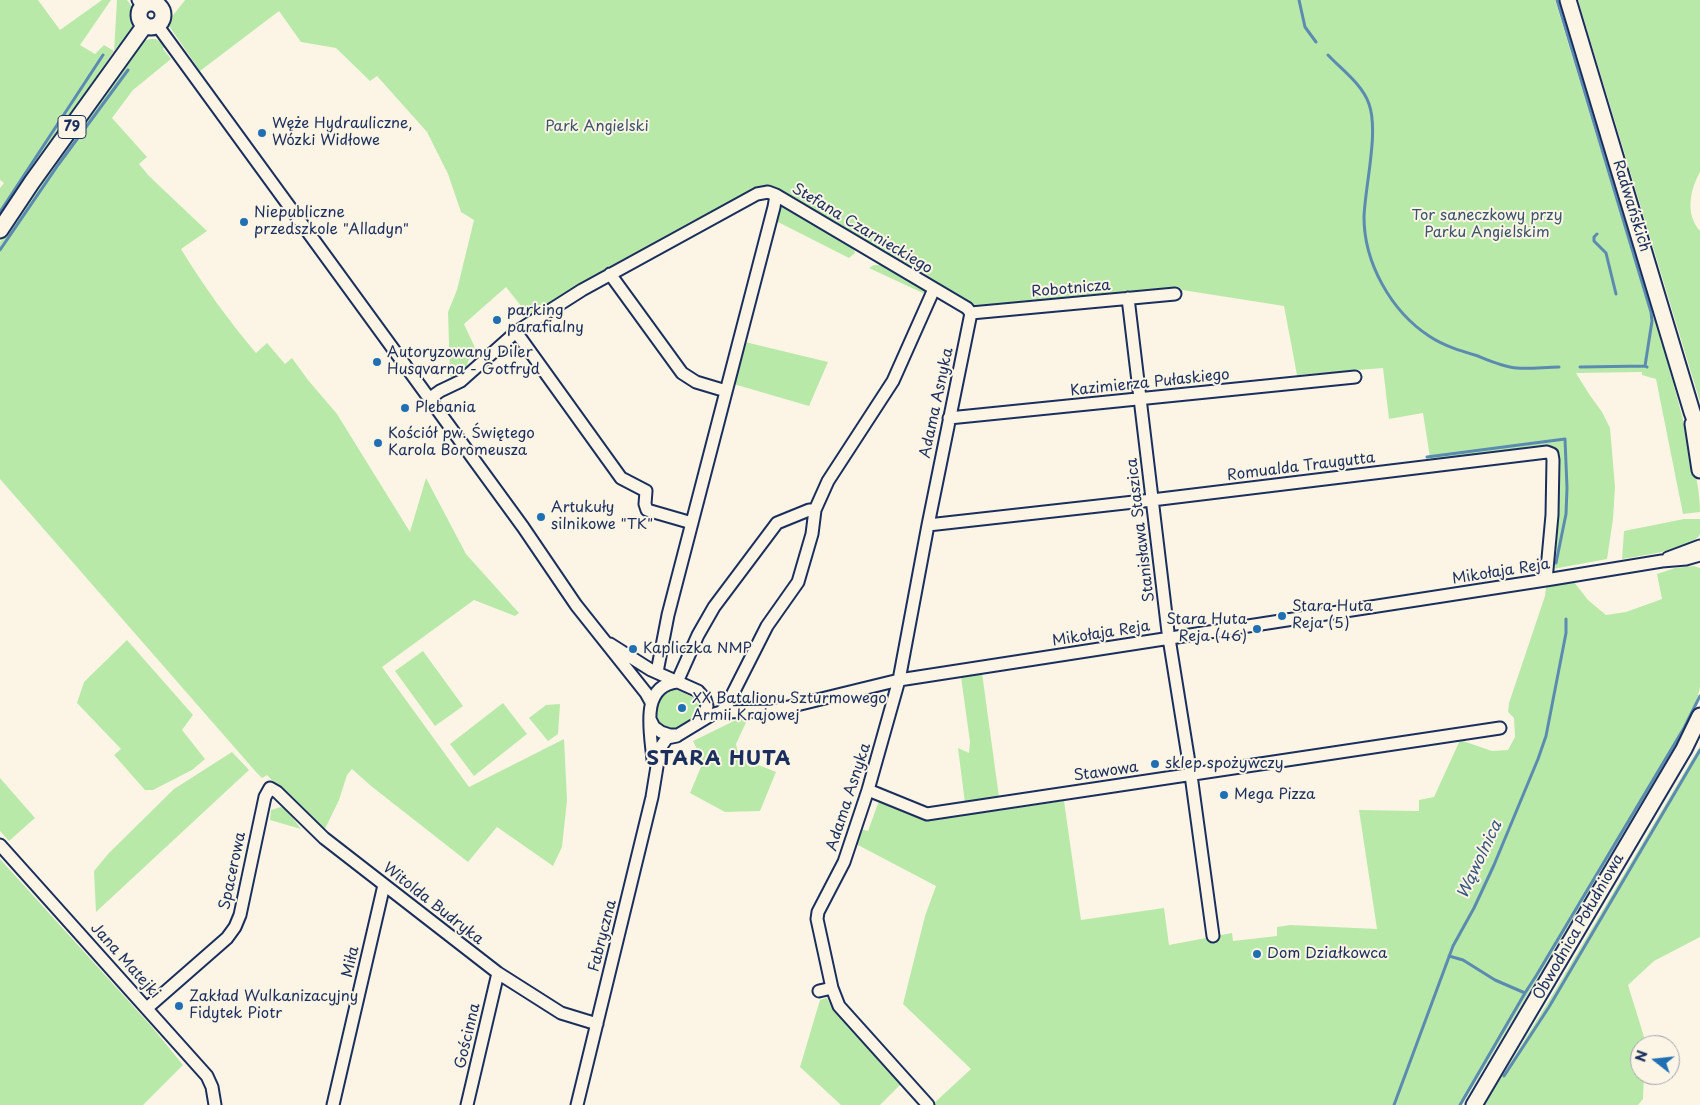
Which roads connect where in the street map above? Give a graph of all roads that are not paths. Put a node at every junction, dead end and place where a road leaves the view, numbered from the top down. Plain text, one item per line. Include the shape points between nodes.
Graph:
1 (1568, 0) edge
2 (140, 3) edge
3 (161, 3) edge
4 (151, 25) junction
5 (776, 195) junction
6 (0, 230) edge
7 (610, 274) junction
8 (934, 289) junction
9 (1175, 294) dead end
10 (1128, 298) junction
11 (971, 313) junction
12 (516, 332) junction
13 (1355, 377) dead end
14 (726, 391) junction
15 (1141, 398) junction
16 (430, 400) junction
17 (1692, 412) junction
18 (949, 418) junction
19 (1700, 433) edge
20 (1700, 470) edge
21 (1152, 500) junction
22 (815, 510) junction
23 (692, 523) junction
24 (928, 525) junction
25 (1700, 546) edge
26 (1700, 555) edge
27 (1686, 560) junction
28 (1662, 561) junction
29 (1700, 562) edge
30 (1546, 580) junction
31 (1169, 638) junction
32 (603, 639) junction
33 (657, 672) junction
34 (899, 680) junction
35 (677, 682) junction
36 (698, 691) junction
37 (651, 702) junction
38 (725, 707) junction
39 (1700, 716) edge
40 (650, 719) junction
41 (699, 722) junction
42 (1700, 726) edge
43 (1500, 728) dead end
44 (678, 736) junction
45 (1684, 749) junction
46 (655, 773) junction
47 (1191, 775) junction
48 (868, 790) junction
49 (267, 792) joint
50 (0, 845) edge
51 (384, 885) junction
52 (1213, 936) dead end
53 (498, 973) junction
54 (832, 988) junction
55 (819, 992) dead end
56 (146, 1008) junction
57 (597, 1024) junction
58 (215, 1105) edge
59 (333, 1105) edge
60 (467, 1105) edge
61 (577, 1105) edge
62 (928, 1105) edge
63 (1474, 1105) edge

1 - 17 main road, Radwańskich
2 - 3 main road
2 - 4 main road via 138,14 141,22
3 - 4 main road via 163,18
4 - 6 main road, 79 via 32,182
4 - 16 street
5 - 7 street, Stefana Czarnieckiego via 768,192 757,194
5 - 8 street, Stefana Czarnieckiego
5 - 14 street
7 - 12 street, Stefana Czarnieckiego
7 - 14 street via 682,373 696,382
8 - 11 street
8 - 22 street, Stefana Czarnieckiego via 893,381 828,481
9 - 10 street, Robotnicza
10 - 11 street, Robotnicza
10 - 15 street, Stanisława Staszica
11 - 18 street, Adama Asnyka
12 - 16 street, Stefana Czarnieckiego via 461,381
12 - 23 street via 621,478 646,491 647,510
13 - 15 street, Kazimierza Pułaskiego
14 - 23 street
15 - 18 street, Kazimierza Pułaskiego
15 - 21 street, Stanisława Staszica
16 - 32 street
17 - 19 main road, Radwańskich
17 - 20 main road, Radwańskich
18 - 24 street, Adama Asnyka
21 - 24 street, Romualda Traugutta
21 - 30 street, Romualda Traugutta via 1547,452 1552,454 1553,460
21 - 31 street, Stanisława Staszica
22 - 35 street via 778,523 714,607
22 - 38 street, Stefana Czarnieckiego via 812,534 798,582 766,626
23 - 33 street
24 - 34 street, Adama Asnyka
25 - 28 street, Mikołaja Reja
26 - 27 street, Mikołaja Reja
27 - 28 street, Mikołaja Reja
27 - 29 street
28 - 30 street, Mikołaja Reja
30 - 31 street, Mikołaja Reja
31 - 34 street, Mikołaja Reja
31 - 47 street, Stanisława Staszica
32 - 33 street
32 - 37 street
33 - 35 street
34 - 38 street, Mikołaja Reja via 772,711
34 - 48 street, Adama Asnyka
35 - 36 street
35 - 37 street via 664,685
36 - 38 street
36 - 41 street via 707,706
37 - 40 street
38 - 41 street
39 - 45 main road
40 - 44 street via 661,732
40 - 46 street, Fabryczna
41 - 44 street
42 - 45 main road
43 - 47 street, Stawowa
44 - 46 street, Fabryczna via 662,743
45 - 63 main road, Obwodnica Południowa
46 - 57 street, Fabryczna
47 - 48 street, Stawowa via 927,814
47 - 52 street, Stanisława Staszica
48 - 54 street, Adama Asnyka via 844,862 818,912
49 - 51 street, Witolda Budryka via 274,789 324,838
49 - 56 street, Spacerowa via 235,927 227,938
50 - 56 street, Jana Matejki
51 - 53 street, Witolda Budryka
51 - 59 street, Miła
53 - 57 street, Witolda Budryka via 561,1013
53 - 60 street, Gościnna
54 - 55 street
54 - 62 street, Adama Asnyka via 839,1006
56 - 58 street, Jana Matejki via 206,1076
57 - 61 street, Fabryczna

